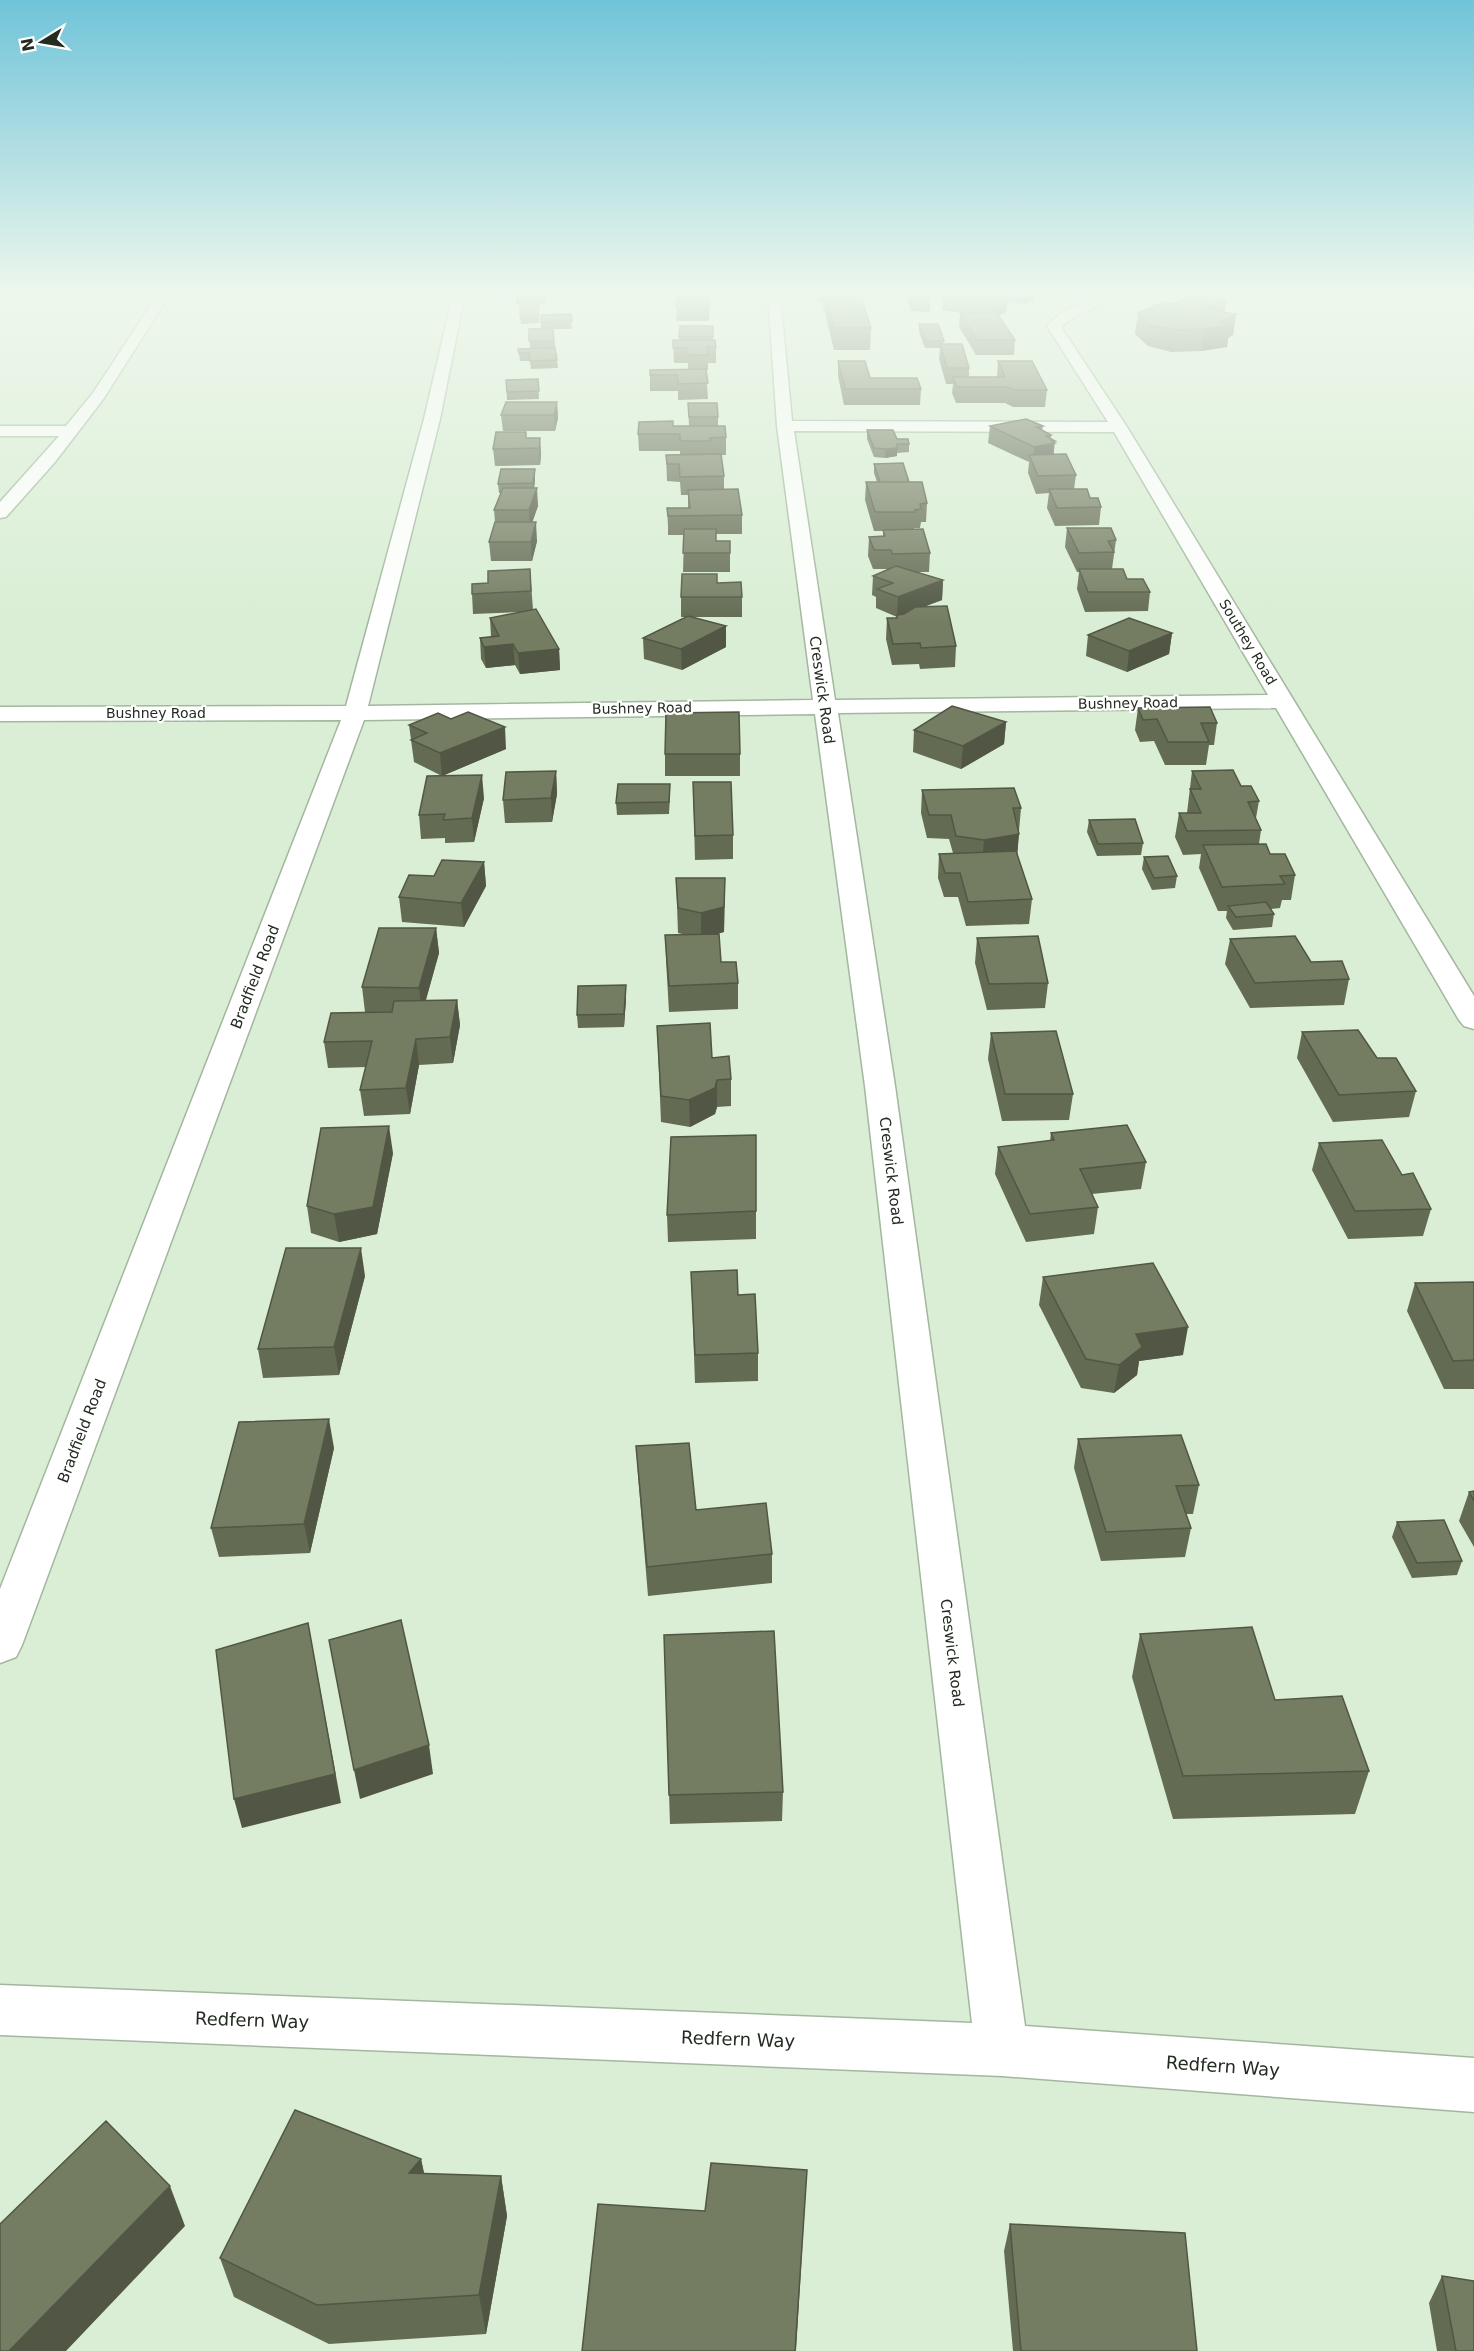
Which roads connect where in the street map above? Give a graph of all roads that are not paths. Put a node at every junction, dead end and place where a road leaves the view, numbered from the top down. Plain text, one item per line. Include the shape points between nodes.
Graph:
1 (92, 404) edge
2 (435, 404) edge
3 (783, 404) edge
4 (1104, 404) edge
5 (785, 426) junction
6 (1119, 427) junction
7 (0, 431) edge
8 (72, 431) junction
9 (0, 513) edge
10 (1284, 701) junction
11 (824, 706) junction
12 (355, 713) junction
13 (0, 714) edge
14 (1474, 1020) edge
15 (0, 1645) edge
16 (0, 2010) edge
17 (1002, 2050) junction
18 (1474, 2085) edge

1 - 8 street
2 - 12 street, Bradfield Road
3 - 5 street, Creswick Road
4 - 6 street, Southey Road
5 - 6 street
5 - 11 street, Creswick Road
6 - 10 street, Southey Road
7 - 8 street
8 - 9 street
10 - 11 street, Bushney Road
10 - 14 street, Southey Road
11 - 12 street, Bushney Road
11 - 17 street, Creswick Road via 881,1098
12 - 13 street, Bushney Road
12 - 15 street, Bradfield Road
16 - 17 street, Redfern Way
17 - 18 street, Redfern Way

